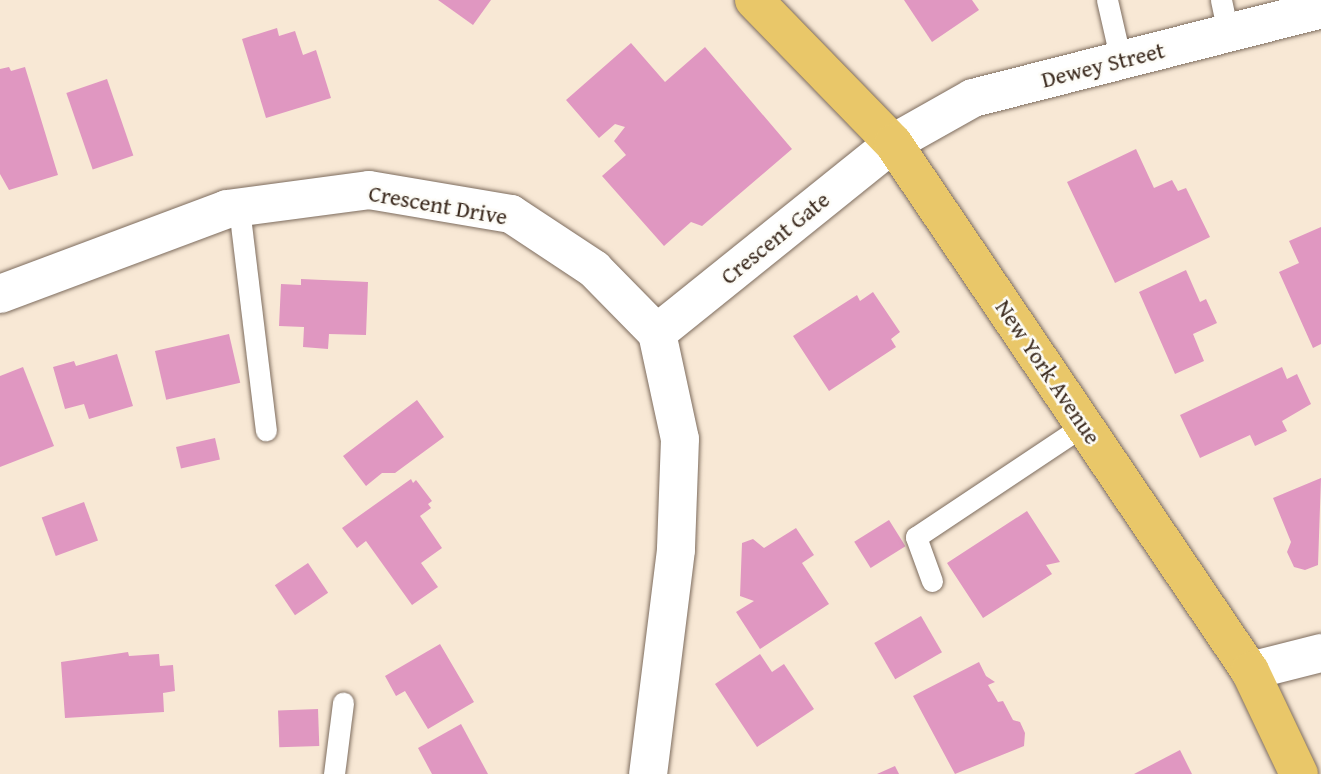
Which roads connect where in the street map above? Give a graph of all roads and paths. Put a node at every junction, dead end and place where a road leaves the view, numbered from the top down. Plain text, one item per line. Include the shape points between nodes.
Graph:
1 (754, 0) edge
2 (1107, 0) edge
3 (1321, 9) edge
4 (1225, 17) edge
5 (1121, 61) junction
6 (893, 143) junction
7 (239, 208) junction
8 (0, 294) edge
9 (657, 333) junction
10 (1084, 425) junction
11 (266, 430) dead end
12 (932, 581) dead end
13 (1321, 653) edge
14 (1250, 671) junction
15 (343, 703) dead end
16 (334, 774) edge
17 (648, 774) edge
18 (1299, 774) edge

1 - 6 main road, New York Avenue
2 - 5 lane
3 - 4 street, Dewey Street
4 - 5 street, Dewey Street
5 - 6 street, Dewey Street via 973,98
6 - 9 street, Crescent Gate
6 - 10 main road, New York Avenue
7 - 8 street, Crescent Drive
7 - 9 street, Crescent Drive via 369,190 511,214 594,269
7 - 11 lane
9 - 17 street via 680,439 676,550
10 - 12 lane via 916,537
10 - 14 main road, New York Avenue
13 - 14 street
14 - 18 main road, New York Avenue
15 - 16 lane

